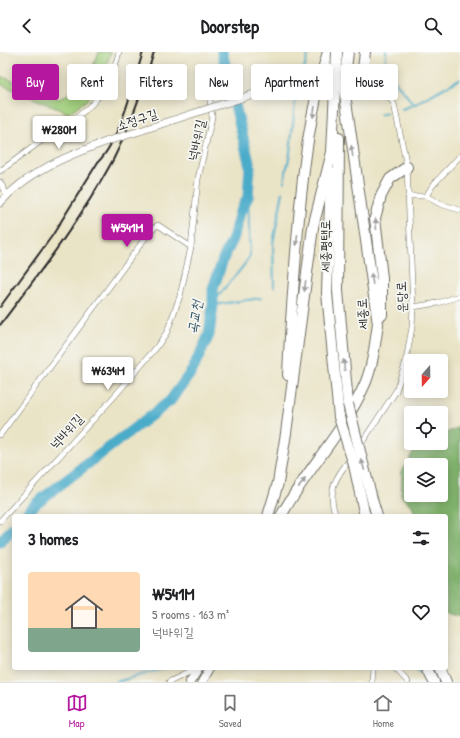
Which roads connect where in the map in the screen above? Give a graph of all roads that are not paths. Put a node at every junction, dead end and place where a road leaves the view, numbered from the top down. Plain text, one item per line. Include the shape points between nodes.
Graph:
1 (119, 52) edge
2 (328, 52) edge
3 (337, 52) edge
4 (348, 52) edge
5 (365, 52) edge
6 (324, 64) edge
7 (364, 64) edge
8 (339, 88) junction
9 (251, 95) edge
10 (210, 100) edge
11 (316, 100) edge
12 (391, 100) edge
13 (332, 152) junction
14 (460, 156) edge
15 (407, 167) junction
16 (0, 171) edge
17 (0, 182) edge
18 (7, 195) junction
19 (408, 196) junction
20 (426, 196) junction
21 (0, 203) edge
22 (460, 210) edge
23 (191, 247) junction
24 (460, 296) edge
25 (413, 307) junction
26 (372, 360) junction
27 (286, 433) junction
28 (0, 435) edge
29 (269, 514) edge
30 (282, 514) edge
31 (336, 514) edge
32 (365, 514) edge
33 (376, 514) edge
34 (0, 521) edge
35 (195, 670) edge
36 (198, 670) edge
37 (209, 670) edge
38 (373, 670) edge
39 (397, 670) edge
40 (429, 670) edge
41 (441, 670) edge
42 (168, 682) edge
43 (190, 682) edge
44 (202, 682) edge
45 (372, 682) edge
46 (408, 682) edge
47 (434, 682) edge
48 (446, 682) edge

1 - 16 street via 114,71 98,98 75,120
2 - 6 highway
3 - 8 highway, bridge
4 - 8 highway, bridge
5 - 7 highway
8 - 13 highway
26 -> 8 highway, 세종로 via 378,324
33 -> 8 highway, 세종평택로, bridge via 348,404 342,351 338,261
9 - 18 street, 소정구길, bridge via 76,152 47,167
10 - 23 street, 넉바위길 via 212,117 198,179
11 -> 27 highway via 303,171 290,318
12 - 15 street, 운당로
13 -> 27 highway via 313,227
13 - 32 highway, 세종평택로, bridge via 327,293 339,417 354,465
14 - 20 street via 433,184
15 - 19 street, 운당로
26 -> 15 highway via 382,326 382,278 375,218 390,179
17 - 18 street
18 - 21 street, 소정구길
19 - 20 street
19 - 25 street, 운당로
20 - 22 street via 440,204
23 - 28 street via 158,225 151,230
23 - 34 street, 넉바위길 via 180,296 163,338 112,399
24 - 25 street
25 - 31 street, 운당로 via 406,361 396,391 374,427 338,474 332,494
30 -> 26 highway, 세종로 via 354,406
27 - 29 highway via 278,483
35 - 42 street
36 - 43 main road
37 - 44 main road
38 - 45 street
39 - 46 street
40 - 47 highway
41 - 48 highway

